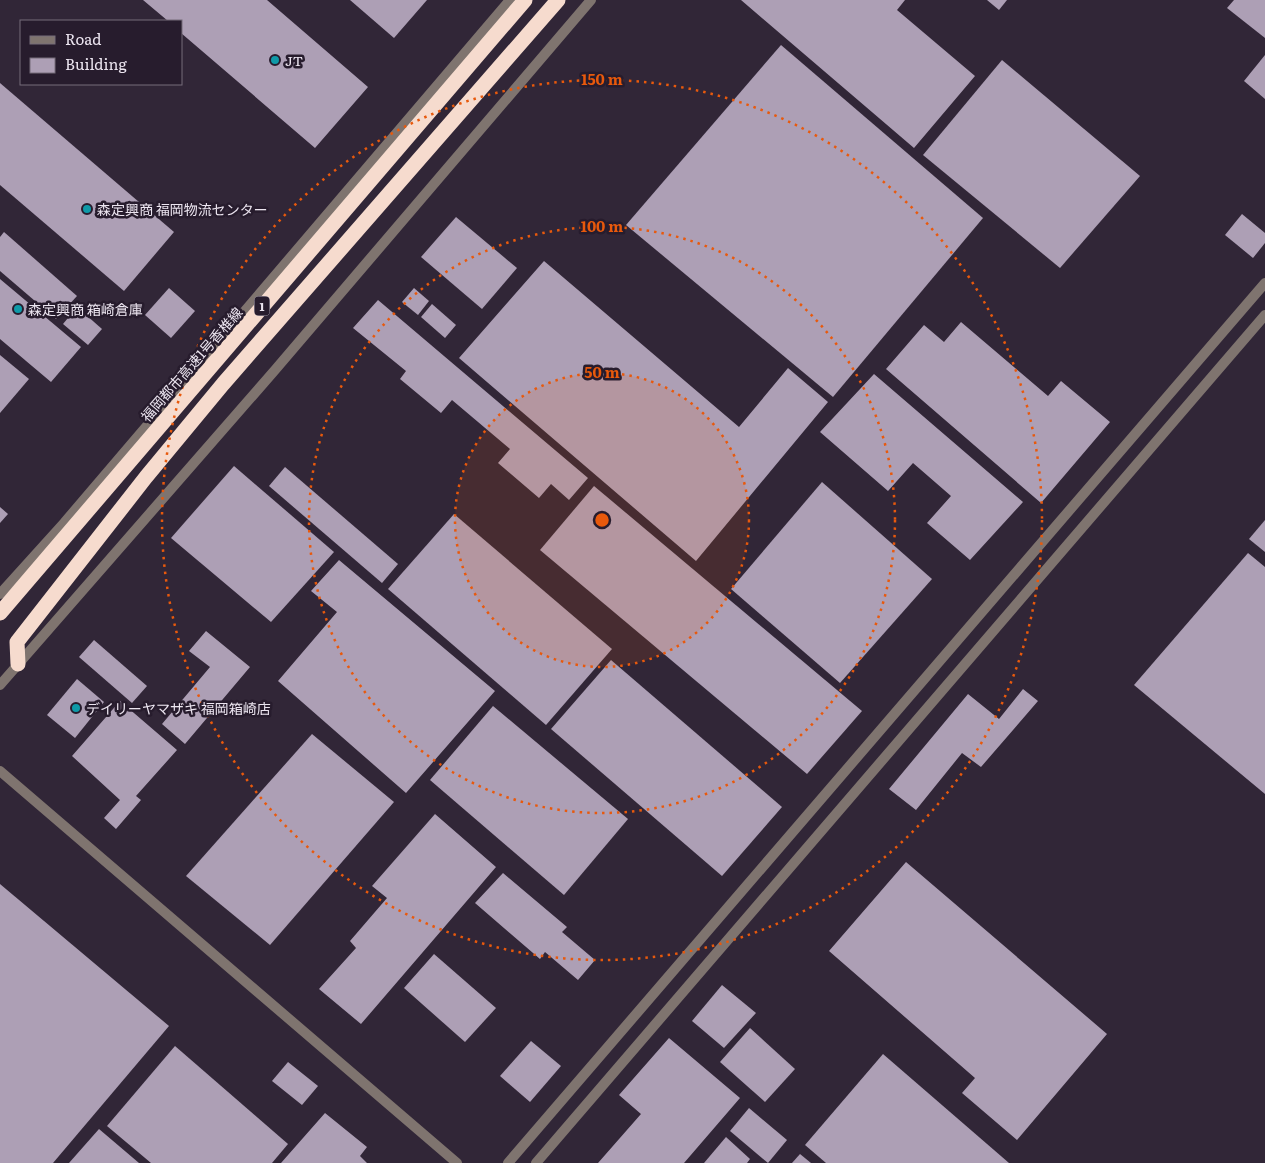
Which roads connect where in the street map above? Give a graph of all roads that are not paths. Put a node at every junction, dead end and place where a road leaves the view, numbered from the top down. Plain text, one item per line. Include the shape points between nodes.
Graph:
1 (510, 0) edge
2 (514, 0) edge
3 (525, 0) edge
4 (558, 0) edge
5 (591, 0) edge
6 (1265, 282) edge
7 (1265, 315) edge
8 (0, 594) edge
9 (0, 602) edge
10 (0, 613) edge
11 (18, 664) junction
12 (0, 685) edge
13 (0, 771) edge
14 (458, 1163) edge
15 (508, 1163) edge
16 (536, 1163) edge

1 - 8 street via 71,516
2 - 9 highway, 福岡都市高速1号香椎線 / 1
3 - 10 highway, 福岡都市高速1号香椎線 / 1
4 - 11 highway via 223,384 146,477 17,642
5 - 11 street
6 - 15 street
7 - 16 street
11 - 12 street
13 - 14 street

